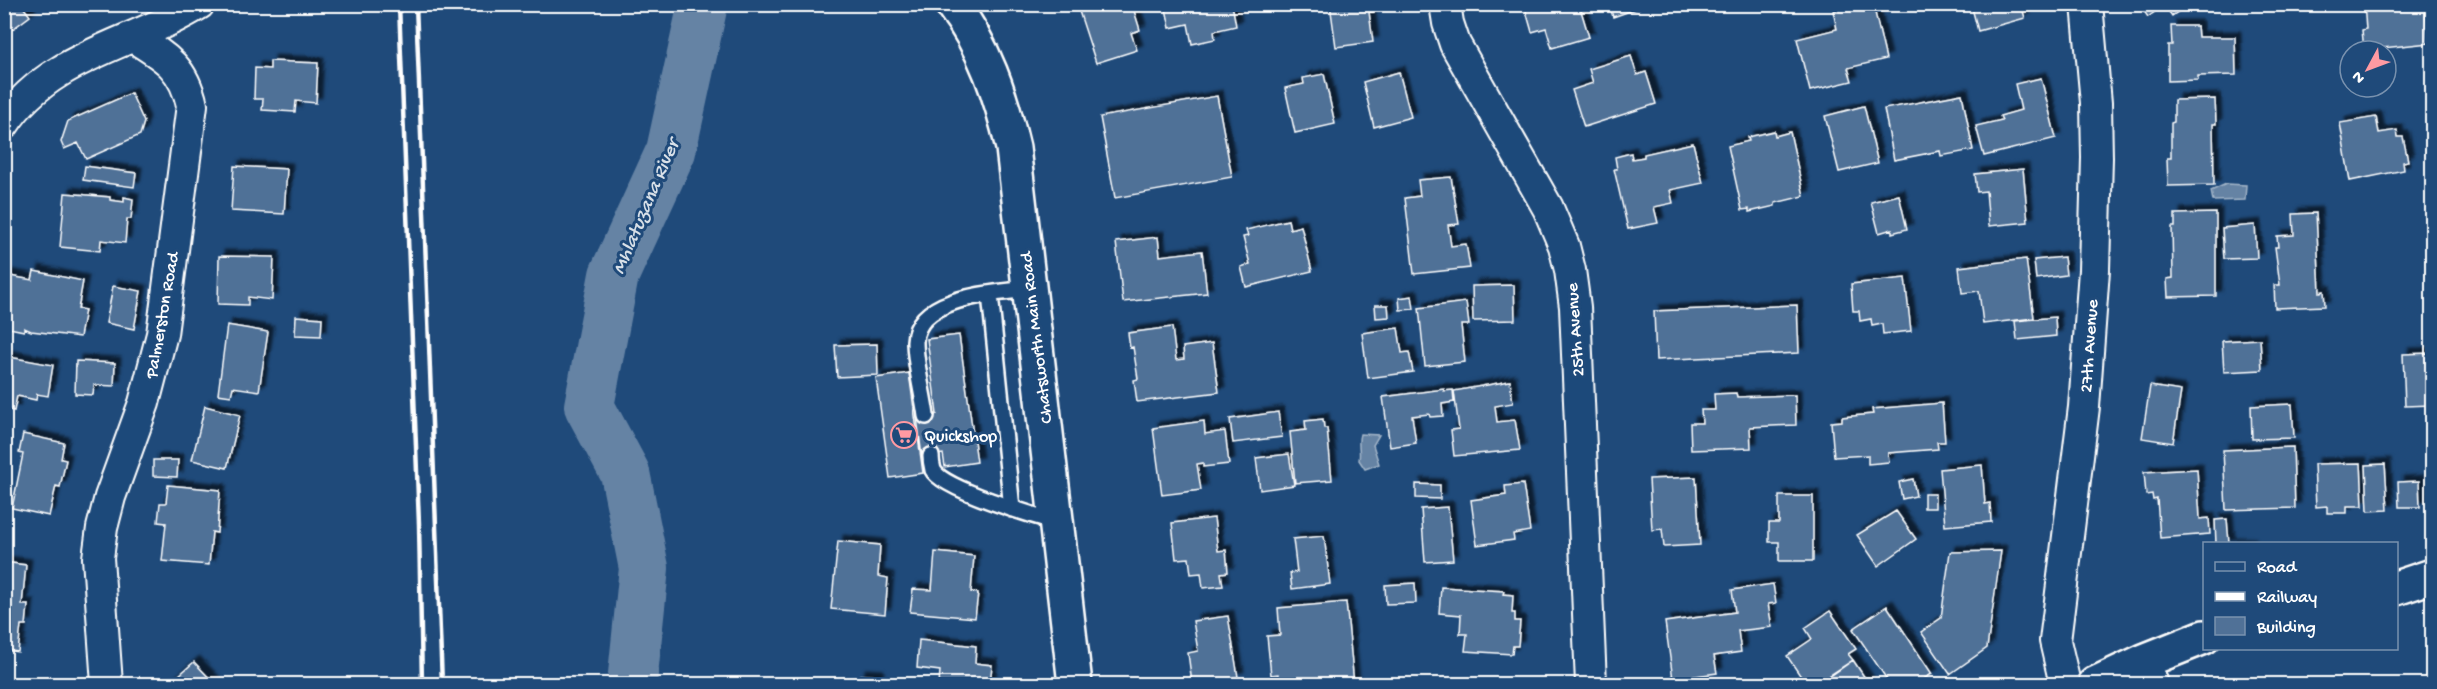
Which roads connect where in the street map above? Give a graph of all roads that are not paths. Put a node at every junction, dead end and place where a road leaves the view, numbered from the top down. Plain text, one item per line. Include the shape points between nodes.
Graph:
1 (199, 4) edge
2 (952, 4) edge
3 (1445, 4) edge
4 (2087, 4) edge
5 (133, 37) junction
6 (4, 124) edge
7 (1029, 289) junction
8 (990, 294) junction
9 (926, 416) dead end
10 (931, 456) dead end
11 (1012, 509) junction
12 (1057, 522) junction
13 (2433, 576) edge
14 (2398, 588) edge
15 (2203, 638) edge
16 (2149, 673) edge
17 (107, 684) edge
18 (1075, 684) edge
19 (1591, 684) edge
20 (2065, 684) edge
21 (2095, 684) edge

1 - 5 street
2 - 7 street, Chatsworth Main Road via 988,65 1002,102 1013,148
3 - 19 street, 25th Avenue via 1455,44 1548,208 1570,270 1575,307
4 - 20 street, 27th Avenue via 2097,136 2094,270 2084,407 2055,641
5 - 6 street via 53,74 22,101
5 - 17 street, Palmerston Road via 179,71 192,105 162,334 144,402 110,497 98,558
7 - 8 lane
7 - 12 street, Chatsworth Main Road
8 - 9 lane via 954,301 925,318 918,329 915,342
8 - 11 lane
10 - 11 lane via 933,471 942,479
11 - 12 lane
12 - 18 street, Chatsworth Main Road
13 - 14 street
15 - 16 street
16 - 21 street

